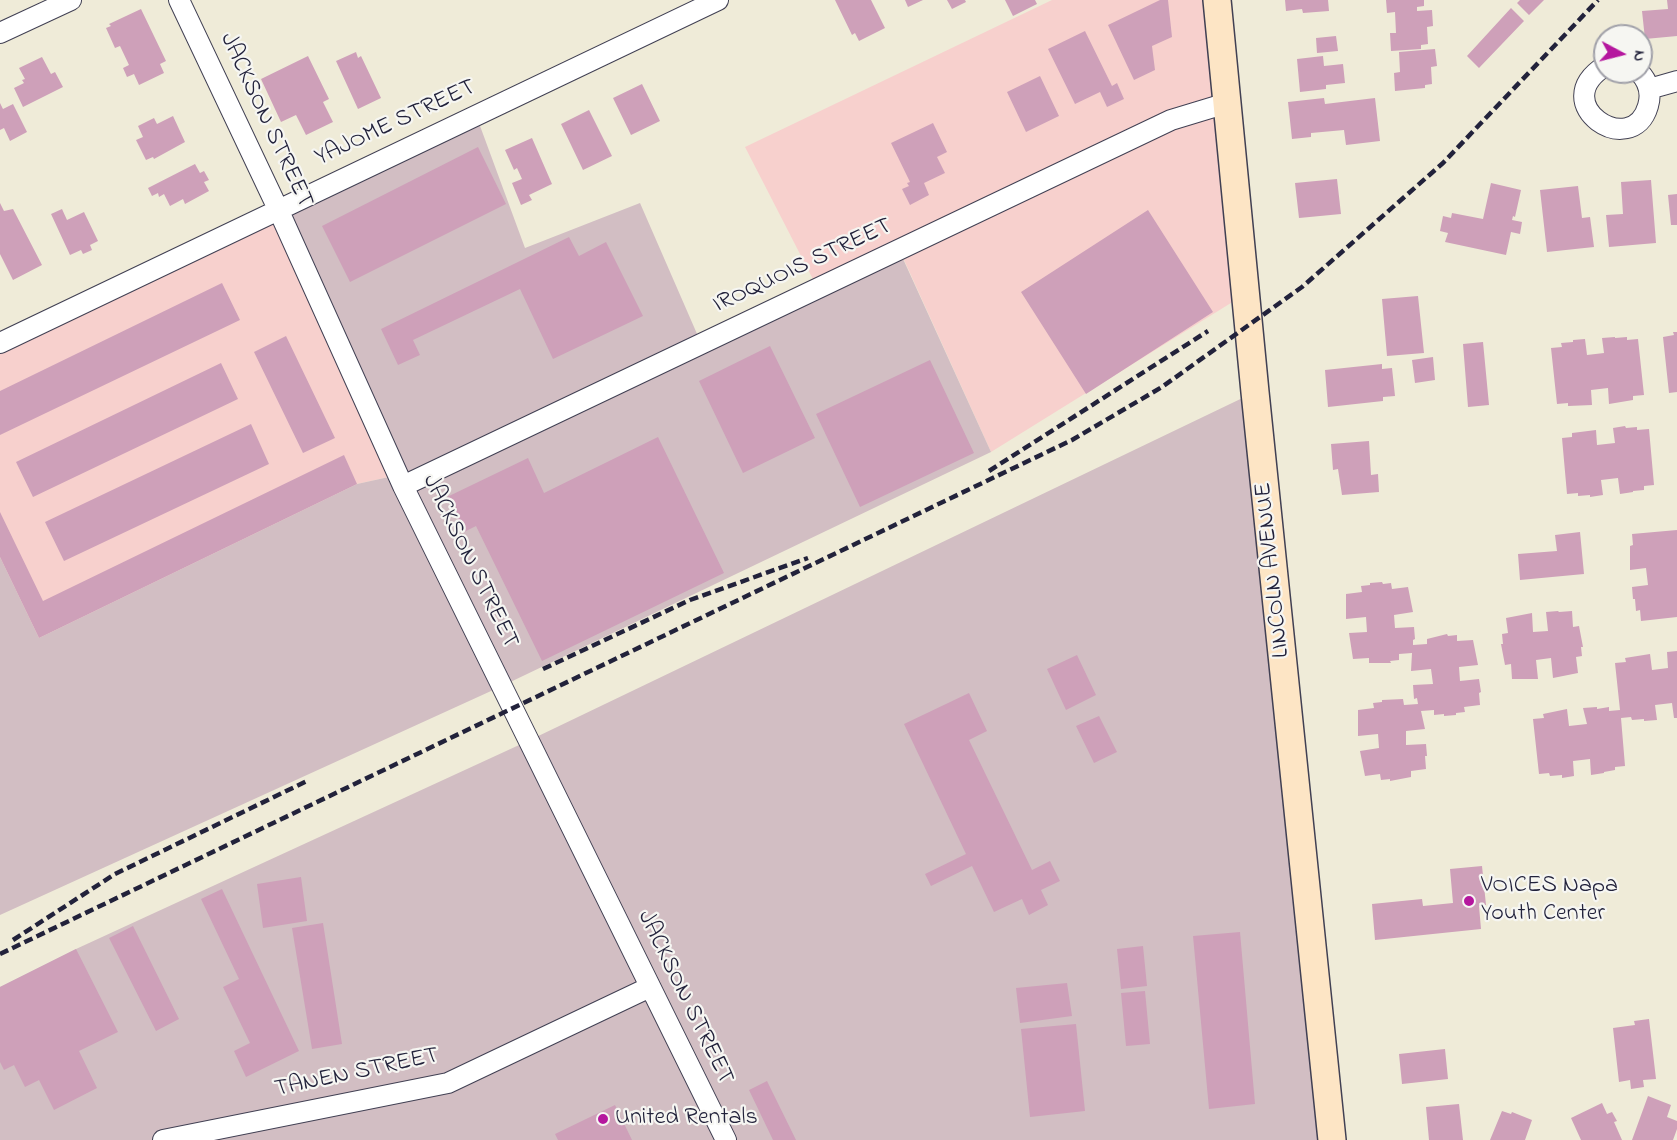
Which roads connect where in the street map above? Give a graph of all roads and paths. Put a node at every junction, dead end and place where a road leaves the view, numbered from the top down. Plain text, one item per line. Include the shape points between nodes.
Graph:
1 (71, 0) edge
2 (179, 0) edge
3 (718, 0) edge
4 (1218, 0) edge
5 (0, 33) edge
6 (1593, 75) edge
7 (1653, 80) edge
8 (1677, 81) edge
9 (1645, 84) edge
10 (1227, 103) junction
11 (278, 209) junction
12 (0, 343) edge
13 (403, 486) junction
14 (650, 987) junction
15 (163, 1140) edge
16 (726, 1140) edge
17 (1332, 1140) edge

1 - 5 street
2 - 11 street, JACKSON STREET
3 - 11 street, YAJOME STREET
4 - 10 main road, LINCOLN AVENUE
6 - 9 street via 1585,92 1589,112 1595,120 1614,129 1642,118 1648,109
7 - 8 street
10 - 13 street, IROQUOIS STREET via 1171,120
10 - 17 main road, LINCOLN AVENUE
11 - 12 street, YAJOME STREET
11 - 13 street, JACKSON STREET
13 - 14 street, JACKSON STREET
14 - 15 street, TANEN STREET via 448,1083
14 - 16 street, JACKSON STREET

